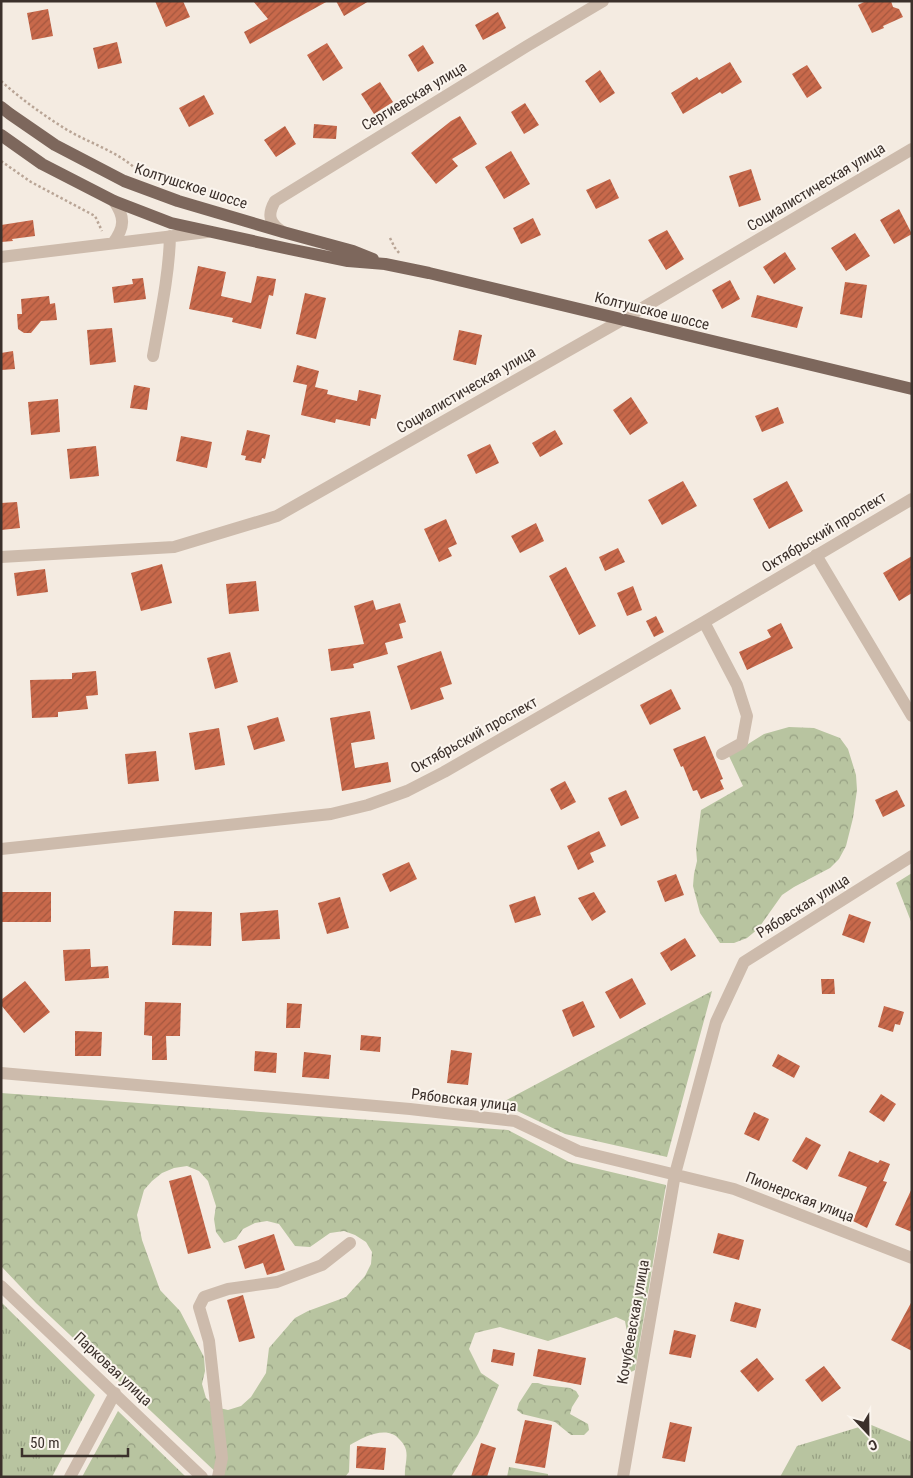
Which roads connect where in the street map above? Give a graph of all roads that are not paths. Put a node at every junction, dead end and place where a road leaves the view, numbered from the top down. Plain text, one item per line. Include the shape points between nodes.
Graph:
1 (603, 1) edge
2 (1, 107) edge
3 (1, 135) edge
4 (912, 149) edge
5 (114, 201) junction
6 (212, 232) junction
7 (283, 232) junction
8 (170, 236) junction
9 (108, 238) junction
10 (1, 256) edge
11 (385, 264) junction
12 (622, 320) junction
13 (153, 356) dead end
14 (912, 389) edge
15 (912, 499) edge
16 (816, 555) junction
17 (1, 557) edge
18 (704, 622) junction
19 (912, 716) edge
20 (722, 754) dead end
21 (1, 849) edge
22 (912, 856) edge
23 (1, 1074) edge
24 (675, 1174) junction
25 (350, 1243) dead end
26 (912, 1258) edge
27 (1, 1286) edge
28 (116, 1393) junction
29 (627, 1476) edge
30 (70, 1477) edge
31 (202, 1477) edge
32 (218, 1477) edge

1 - 7 street, Сергиевская улица via 275,201 271,219
2 - 7 main road, Колтушское шоссе via 54,145 124,181 178,201
3 - 5 main road, Колтушское шоссе via 42,164
4 - 12 street, Социалистическая улица
5 - 6 main road, Колтушское шоссе via 171,223
5 - 9 street via 123,222 120,233
6 - 8 street
6 - 11 main road, Колтушское шоссе via 348,261
7 - 11 main road, Колтушское шоссе via 353,250
8 - 9 street
8 - 13 street
9 - 10 street
11 - 12 main road, Колтушское шоссе
12 - 14 main road, Колтушское шоссе
12 - 17 street, Социалистическая улица via 277,516 174,547
15 - 16 street, Октябрьский проспект
16 - 18 street, Октябрьский проспект
16 - 19 street
18 - 20 street via 737,685 747,716 742,743
18 - 21 street, Октябрьский проспект via 444,772 407,791 368,805 331,814
22 - 24 street, Рябовская улица via 744,962 716,1022
23 - 24 street, Рябовская улица via 516,1121 578,1151
24 - 26 street, Пионерская улица via 734,1189
24 - 29 street, Кочубеевская улица
25 - 32 street via 322,1265 277,1282 228,1289 204,1297 199,1307 209,1341 222,1458
27 - 28 street, Парковая улица
28 - 30 street
28 - 31 street, Парковая улица

